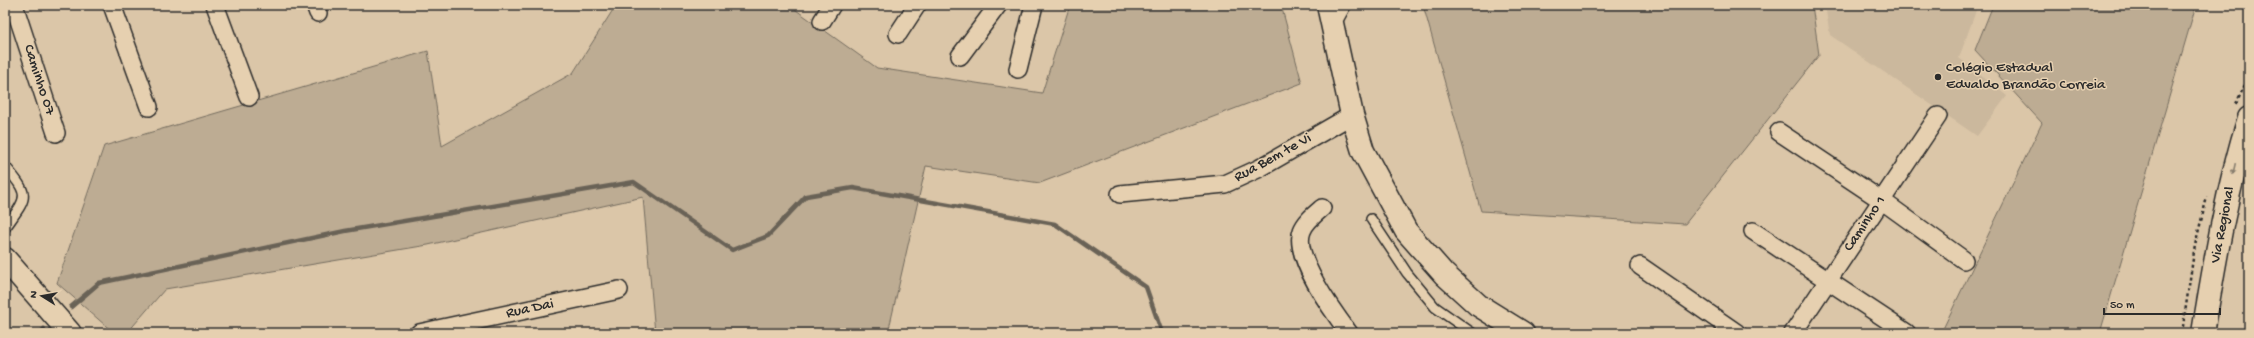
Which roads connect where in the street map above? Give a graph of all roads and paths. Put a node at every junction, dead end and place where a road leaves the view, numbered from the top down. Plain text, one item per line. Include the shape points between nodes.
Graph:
1 (14, 5) edge
2 (112, 5) edge
3 (215, 5) edge
4 (832, 5) edge
5 (917, 5) edge
6 (998, 5) edge
7 (1034, 5) edge
8 (1334, 11) edge
9 (822, 21) dead end
10 (898, 34) dead end
11 (960, 56) dead end
12 (1018, 69) dead end
13 (249, 97) dead end
14 (149, 107) dead end
15 (1352, 115) junction
16 (1938, 116) dead end
17 (2249, 118) edge
18 (1779, 132) dead end
19 (56, 133) dead end
20 (5, 166) edge
21 (1120, 194) dead end
22 (1881, 200) junction
23 (1322, 208) dead end
24 (1371, 219) dead end
25 (5, 228) edge
26 (1753, 231) dead end
27 (5, 259) edge
28 (1964, 260) dead end
29 (1640, 266) dead end
30 (1827, 281) junction
31 (619, 290) dead end
32 (70, 333) edge
33 (418, 333) edge
34 (1349, 333) edge
35 (1472, 333) edge
36 (1523, 333) edge
37 (1736, 333) edge
38 (1793, 333) edge
39 (1907, 333) edge
40 (2203, 333) edge

1 - 19 street, Caminho 07
2 - 14 street
3 - 13 street
4 - 9 street
5 - 10 street
6 - 11 street
7 - 12 street
8 - 15 main road
15 - 21 street, Rua Bem te Vi via 1260,168 1225,184
15 - 36 main road via 1363,151 1406,231 1444,274 1474,301
16 - 22 street, Caminho 1
17 -> 40 main road, Via Regional via 2218,238
18 - 22 street
20 - 25 lane via 23,187 25,194 20,207
22 - 28 street
22 - 30 street, Caminho 1
23 - 34 street via 1302,230 1300,241 1325,298
24 - 35 lane via 1407,274 1435,307
26 - 30 street
27 - 32 main road
29 - 37 street
30 - 38 street, Caminho 1
30 - 39 street
31 - 33 street, Rua Dai

